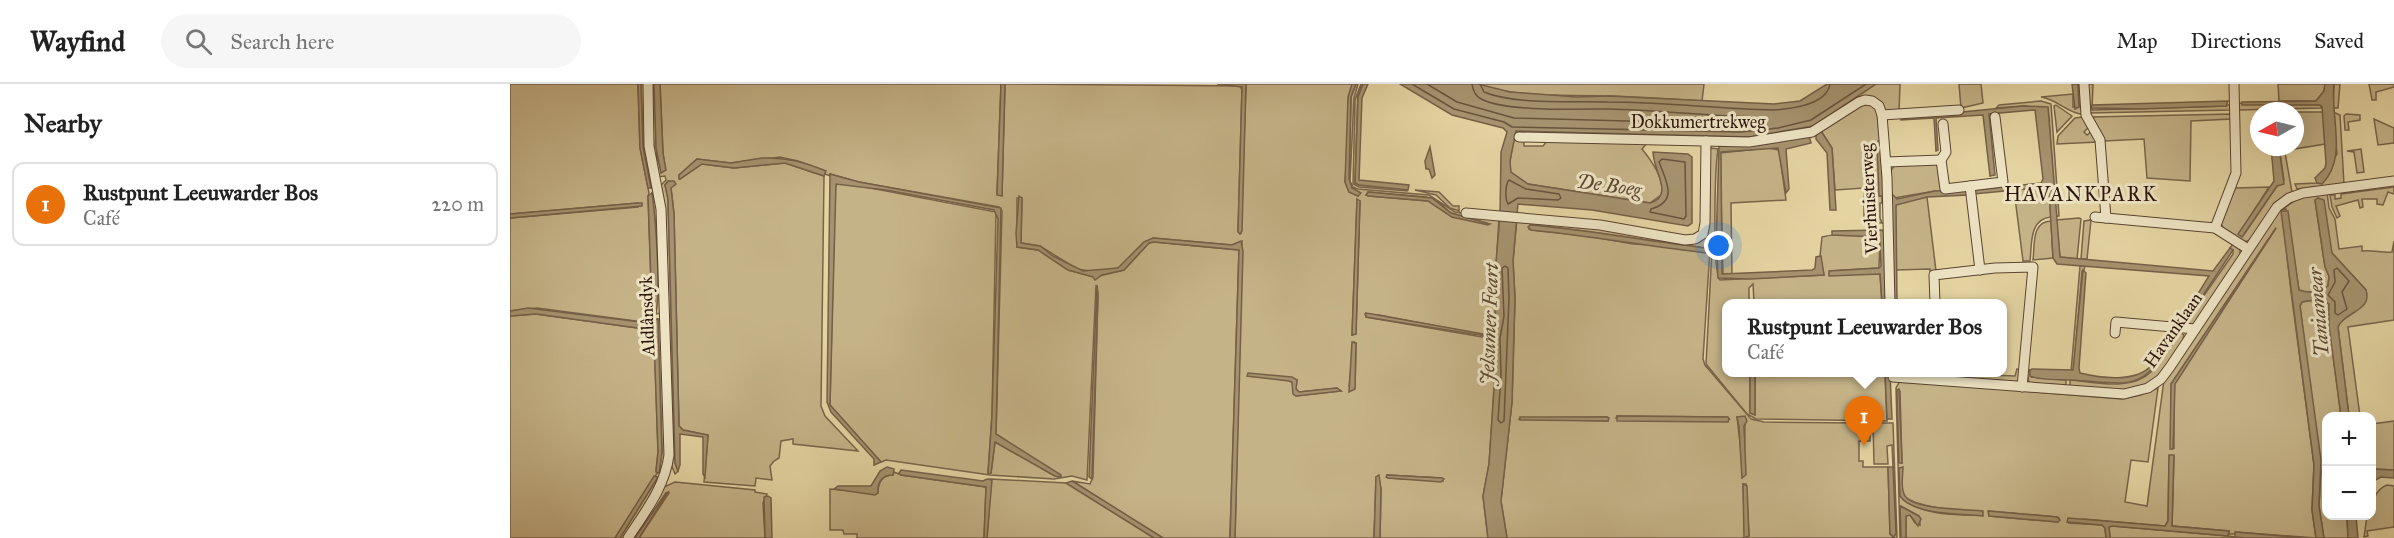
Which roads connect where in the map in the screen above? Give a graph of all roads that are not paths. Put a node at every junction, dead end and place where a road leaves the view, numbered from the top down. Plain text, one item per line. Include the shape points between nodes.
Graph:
1 (648, 84) edge
2 (2084, 84) edge
3 (2234, 84) edge
4 (1959, 110) dead end
5 (1882, 115) junction
6 (1995, 117) dead end
7 (1943, 124) dead end
8 (1519, 137) dead end
9 (1706, 141) junction
10 (1941, 160) junction
11 (1886, 162) junction
12 (2394, 180) edge
13 (1970, 186) junction
14 (1466, 213) dead end
15 (2096, 217) dead end
16 (2106, 218) junction
17 (2215, 228) junction
18 (2248, 249) junction
19 (1980, 270) junction
20 (1890, 299) edge
21 (1935, 299) edge
22 (2117, 310) dead end
23 (2116, 322) junction
24 (2195, 329) junction
25 (2115, 333) dead end
26 (1937, 377) edge
27 (2022, 387) junction
28 (628, 538) edge

1 - 28 street, Aldlânsdyk via 649,146 661,209 669,455 660,487
2 - 16 street via 2086,115 2100,140
3 - 17 street via 2236,173
4 - 5 street
5 - 9 street, Dokkumertrekweg via 1879,106 1869,100 1807,133 1749,142
5 - 11 street, Vierhuisterweg
6 - 13 street via 2003,182
7 - 10 street via 1946,153
8 - 9 street, Dokkumertrekweg
9 - 14 street via 1706,223 1703,234 1695,239 1600,225
10 - 11 street
10 - 13 street via 1945,189
11 - 20 street, Vierhuisterweg
12 - 18 street, Havanklaan via 2297,195 2277,207
13 - 19 street
15 - 16 street
16 - 17 street
17 - 18 street
18 - 24 street, Havanklaan
19 - 21 street via 1934,275
19 - 27 street via 2033,267
22 - 23 street
23 - 24 street
23 - 25 street
24 - 27 street, Havanklaan via 2161,379 2143,390 2117,394
26 - 27 street, Havanklaan

